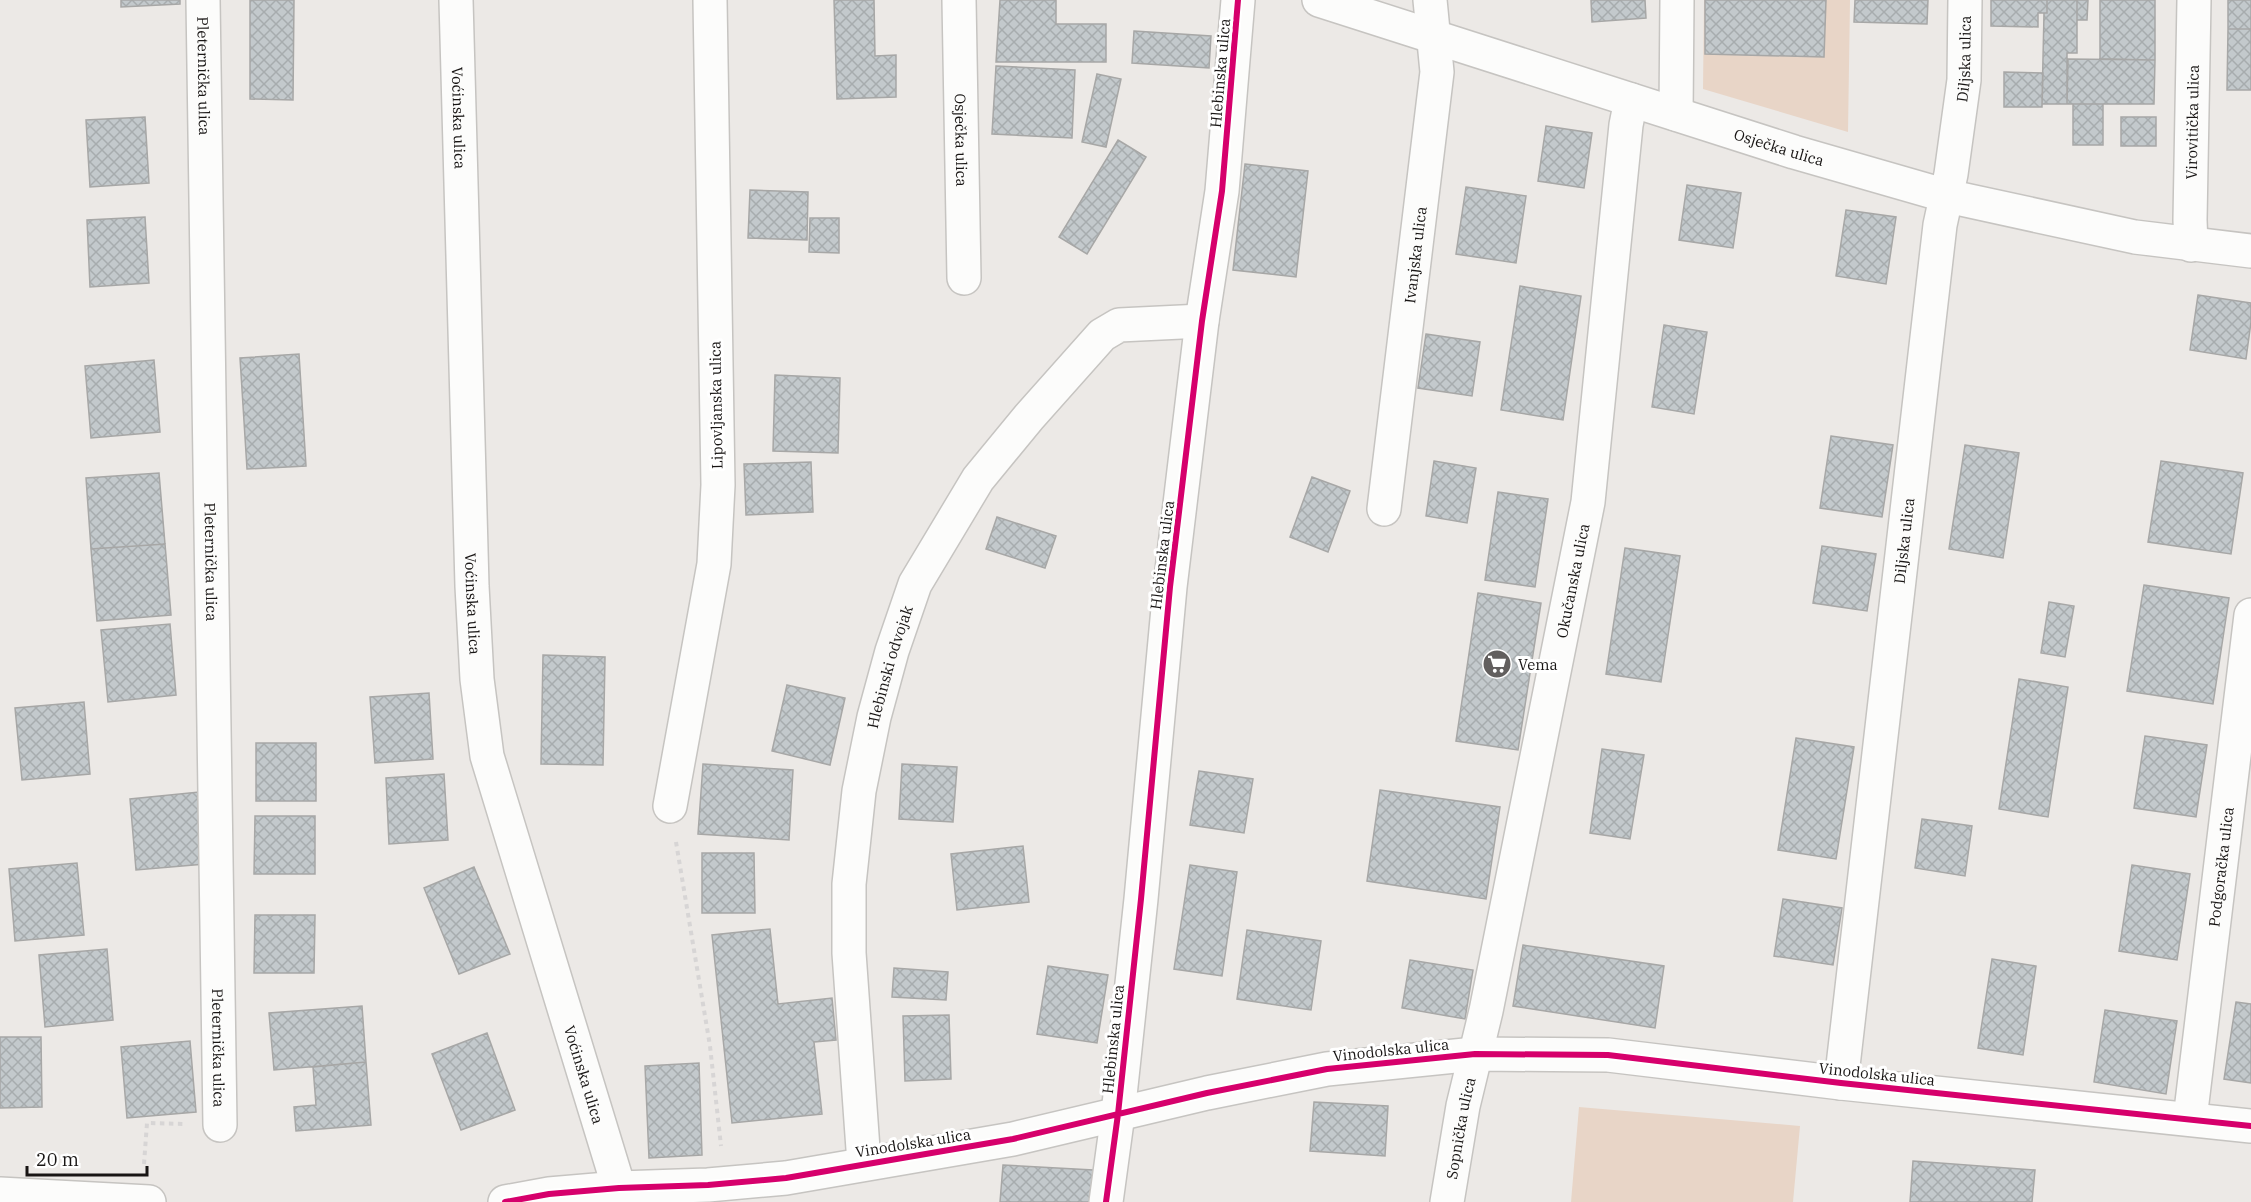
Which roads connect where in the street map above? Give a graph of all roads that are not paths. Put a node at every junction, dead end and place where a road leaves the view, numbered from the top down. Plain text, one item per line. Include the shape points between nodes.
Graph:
1 (203, 0) edge
2 (456, 0) edge
3 (710, 0) edge
4 (959, 0) edge
5 (1238, 0) edge
6 (1319, 0) edge
7 (1430, 0) edge
8 (1677, 0) edge
9 (1965, 0) edge
10 (2194, 0) edge
11 (1433, 37) junction
12 (1631, 100) junction
13 (1676, 114) junction
14 (1947, 196) junction
15 (2192, 245) junction
16 (2251, 251) edge
17 (964, 278) dead end
18 (1202, 321) junction
19 (1384, 509) dead end
20 (2251, 615) edge
21 (670, 806) road end
22 (1475, 1054) junction
23 (1841, 1083) junction
24 (1118, 1114) junction
25 (2190, 1119) junction
26 (220, 1125) road end
27 (2251, 1126) edge
28 (864, 1163) junction
29 (619, 1188) junction
30 (0, 1194) edge
31 (145, 1202) edge
32 (505, 1202) edge
33 (1106, 1202) edge
34 (1447, 1202) edge

1 - 26 street, Pleternička ulica
2 - 29 street, Voćinska ulica via 472,586 477,678 487,756
3 - 21 street, Lipovljanska ulica via 718,484 714,564
4 - 17 street, Osječka ulica
5 - 18 street, Hlebinska ulica via 1222,191
6 - 11 street, Osječka ulica
7 - 11 street, Ivanjska ulica
8 - 13 street
9 - 14 street, Diljska ulica via 1964,80
10 - 15 street, Virovitička ulica
11 - 12 street, Osječka ulica
11 - 19 street, Ivanjska ulica via 1437,72
12 - 13 street, Osječka ulica
12 - 22 street, Okučanska ulica via 1588,502
13 - 14 street, Osječka ulica
14 - 15 street, Osječka ulica via 2078,226
14 - 23 street, Diljska ulica via 1940,225
15 - 16 street, Osječka ulica
18 - 24 street, Hlebinska ulica via 1170,587
18 - 28 street, Hlebinski odvojak via 1119,325 1102,335 978,479 915,584 874,717 859,791 850,873 849,954
20 - 25 street, Podgoračka ulica
22 - 23 street, Vinodolska ulica via 1608,1055
22 - 24 street, Vinodolska ulica via 1327,1069
22 - 34 street, Sopnička ulica
23 - 25 street, Vinodolska ulica
24 - 28 street, Vinodolska ulica via 1013,1139
24 - 33 street, Hlebinska ulica
25 - 27 street, Vinodolska ulica
28 - 29 street, Vinodolska ulica via 786,1178
29 - 32 street, Vinodolska ulica
30 - 31 street

